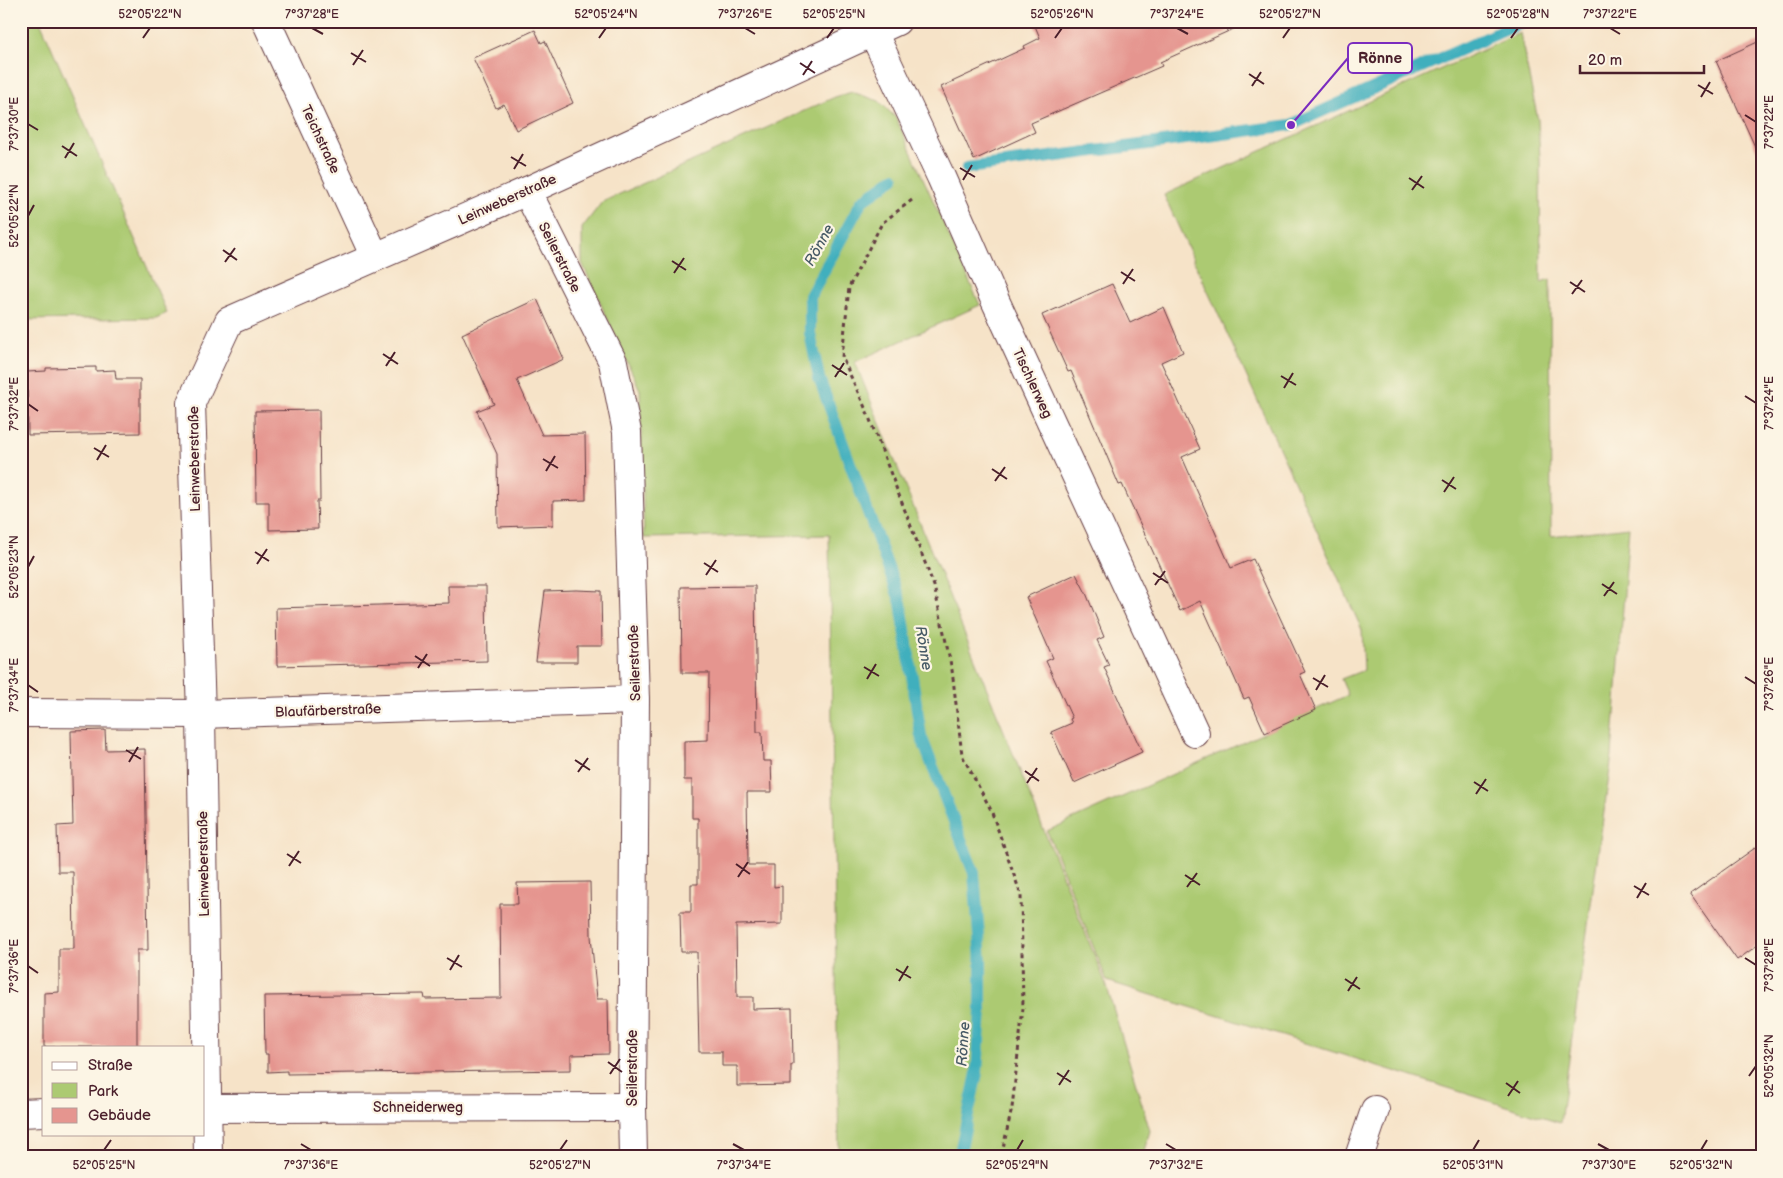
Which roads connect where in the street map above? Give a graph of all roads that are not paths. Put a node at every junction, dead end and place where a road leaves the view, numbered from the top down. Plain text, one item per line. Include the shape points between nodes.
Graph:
1 (266, 21) edge
2 (885, 27) edge
3 (527, 191) junction
4 (375, 257) junction
5 (635, 700) junction
6 (21, 713) edge
7 (201, 714) junction
8 (1195, 733) dead end
9 (204, 1046) edge
10 (632, 1107) junction
11 (205, 1108) edge
12 (1375, 1110) dead end
13 (42, 1112) edge
14 (21, 1113) edge
15 (208, 1157) edge
16 (633, 1157) edge
17 (1360, 1157) edge

1 - 4 street, Teichstraße
2 - 3 street, Leinweberstraße
2 - 8 street, Tischlerweg via 941,177 994,298
3 - 4 street, Leinweberstraße
3 - 5 street, Seilerstraße via 613,362 627,432
4 - 7 street, Leinweberstraße via 229,321 191,403
5 - 7 street, Blaufärberstraße
5 - 10 street, Seilerstraße
6 - 7 street, Blaufärberstraße
7 - 9 street, Leinweberstraße
10 - 11 street, Schneiderweg
10 - 16 street, Seilerstraße
11 - 15 street, Leinweberstraße
12 - 17 street
13 - 14 street

